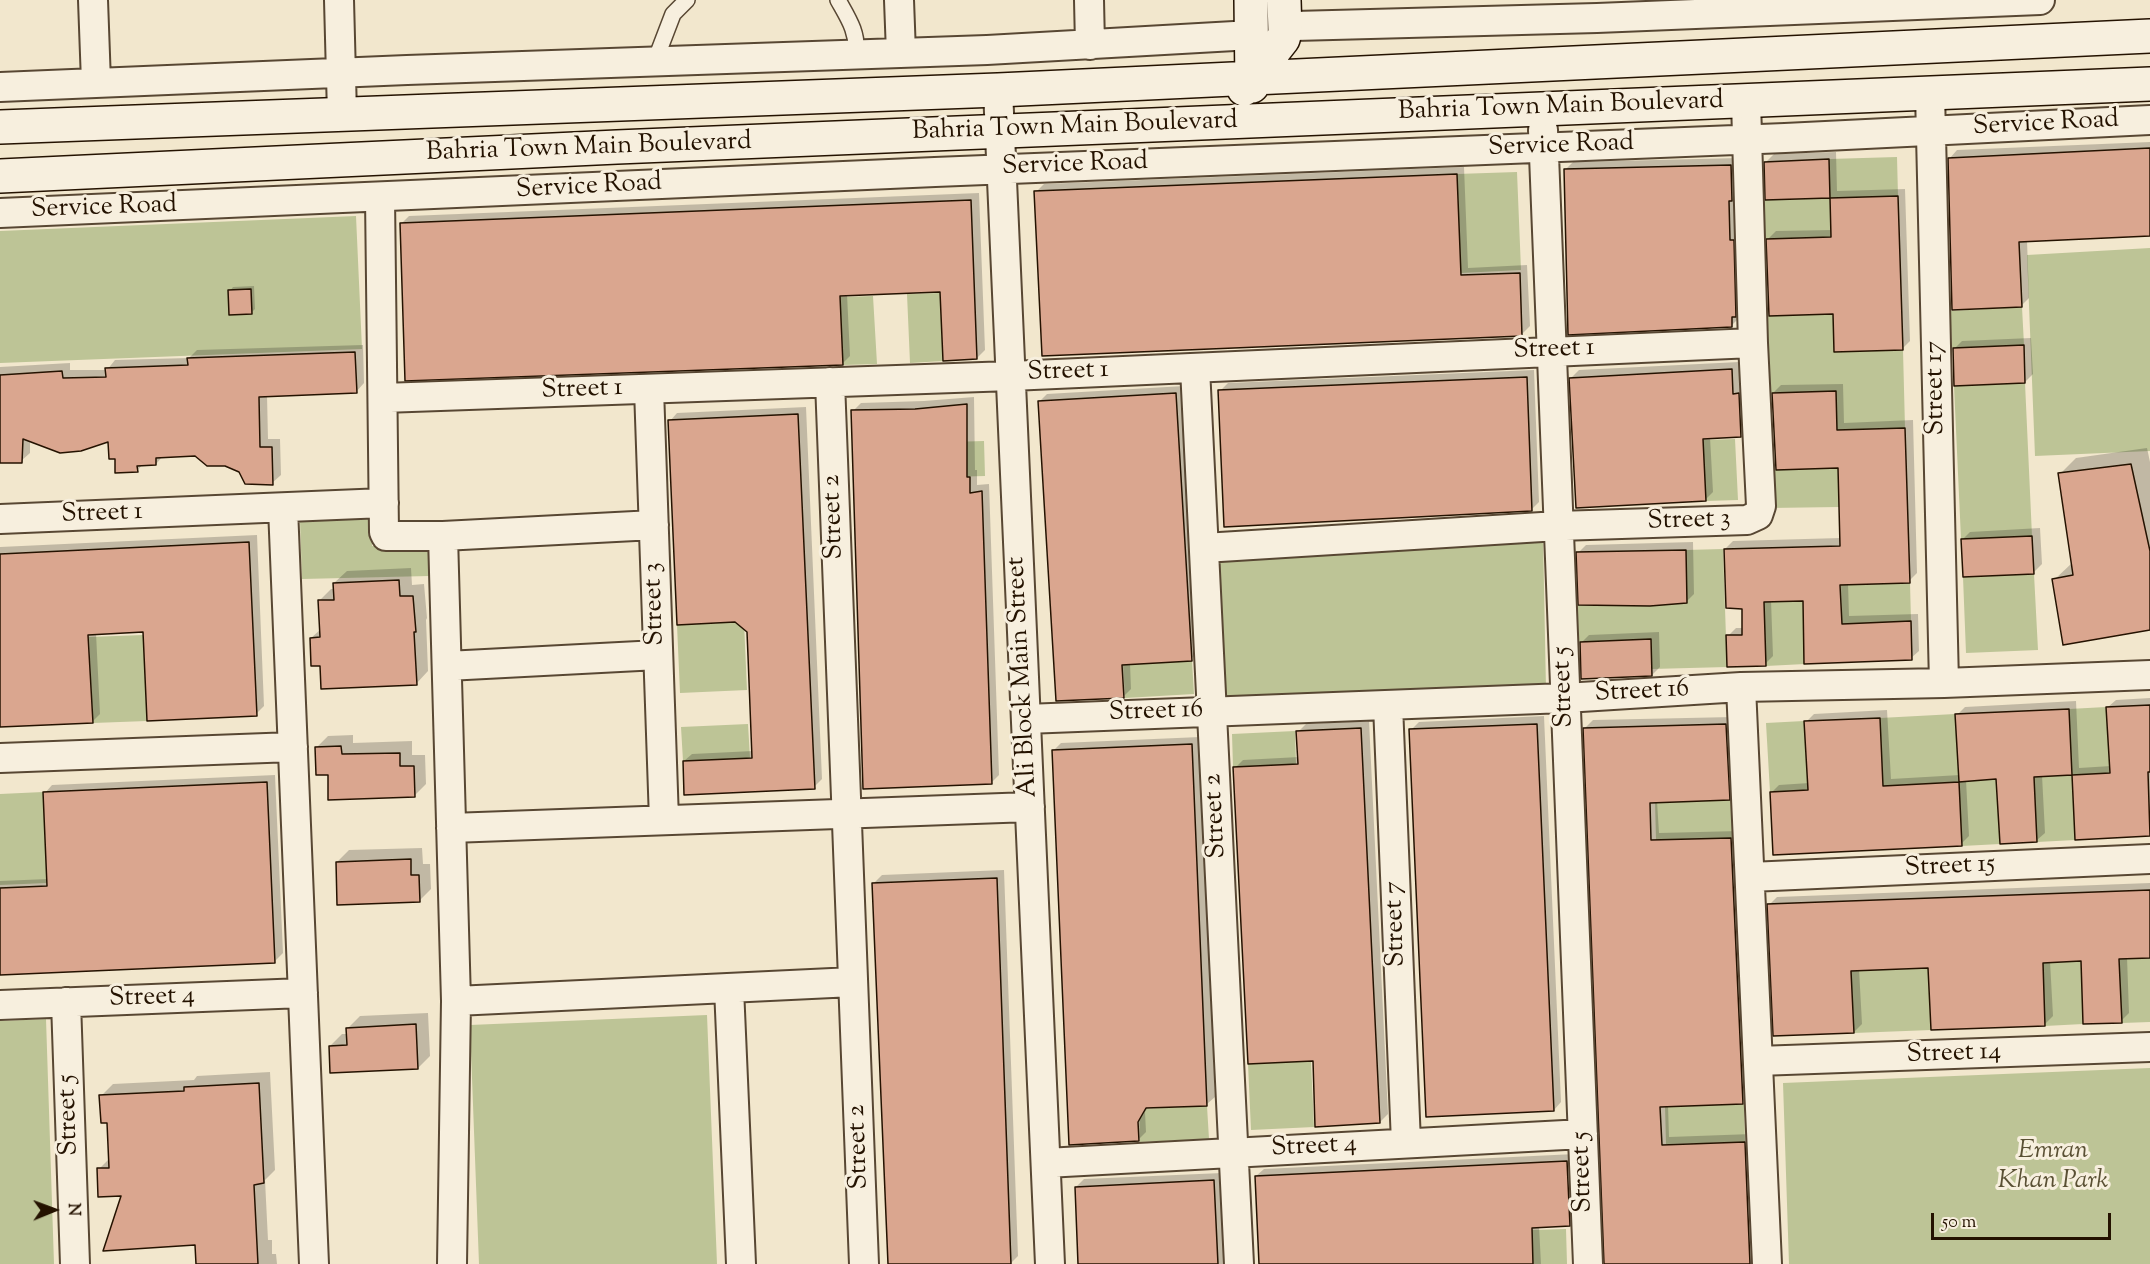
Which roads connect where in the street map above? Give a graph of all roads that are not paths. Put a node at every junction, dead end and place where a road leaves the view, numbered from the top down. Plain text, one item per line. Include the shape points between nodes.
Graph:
1 (93, 0) edge
2 (339, 0) edge
3 (687, 0) edge
4 (838, 0) edge
5 (899, 0) edge
6 (1089, 0) edge
7 (1251, 0) edge
8 (2040, 0) edge
9 (1291, 9) edge
10 (1597, 9) edge
11 (1252, 35) junction
12 (2150, 36) edge
13 (1090, 45) junction
14 (901, 53) junction
15 (856, 54) junction
16 (655, 61) junction
17 (341, 72) junction
18 (1298, 75) junction
19 (1252, 78) junction
20 (96, 82) junction
21 (2150, 84) edge
22 (0, 87) edge
23 (998, 90) junction
24 (1930, 93) junction
25 (1746, 100) junction
26 (1542, 109) junction
27 (342, 114) junction
28 (2150, 120) edge
29 (1252, 121) junction
30 (1209, 123) junction
31 (0, 127) edge
32 (1000, 131) junction
33 (1931, 131) junction
34 (1747, 139) junction
35 (1543, 147) junction
36 (359, 159) junction
37 (1002, 169) junction
38 (0, 176) edge
39 (370, 198) junction
40 (0, 213) edge
41 (1753, 343) junction
42 (1551, 351) junction
43 (1195, 368) junction
44 (1011, 376) junction
45 (830, 382) junction
46 (649, 389) junction
47 (383, 398) junction
48 (384, 504) junction
49 (283, 508) junction
50 (0, 519) edge
51 (654, 525) junction
52 (1558, 526) junction
53 (443, 536) junction
54 (1204, 548) junction
55 (658, 655) junction
56 (447, 666) junction
57 (2150, 675) edge
58 (1944, 683) junction
59 (1742, 687) junction
60 (1565, 698) junction
61 (1388, 705) junction
62 (1212, 711) junction
63 (1026, 719) junction
64 (293, 747) junction
65 (0, 758) edge
66 (1030, 807) junction
67 (847, 813) junction
68 (664, 820) junction
69 (451, 828) junction
70 (2150, 859) edge
71 (1750, 877) junction
72 (853, 982) junction
73 (729, 988) junction
74 (303, 993) junction
75 (456, 1001) junction
76 (66, 1002) junction
77 (0, 1005) edge
78 (2150, 1047) edge
79 (1758, 1061) junction
80 (1583, 1134) junction
81 (1406, 1143) junction
82 (1234, 1152) junction
83 (1046, 1163) junction
84 (75, 1264) edge
85 (314, 1264) edge
86 (452, 1264) edge
87 (741, 1264) edge
88 (864, 1264) edge
89 (1050, 1264) edge
90 (1239, 1264) edge
91 (1588, 1264) edge
92 (1767, 1264) edge

1 - 20 street
2 - 17 street
3 - 16 lane via 673,14
4 - 15 lane via 854,30
5 - 14 street
6 - 13 street
7 - 11 main road
8 - 10 street
9 - 10 street
9 - 18 main road
9 - 19 main road via 1284,35
11 - 13 street
11 - 19 main road
12 - 18 main road, Bahria Town Main Boulevard
13 - 14 street
14 - 15 street
15 - 16 street
16 - 17 street
17 - 20 street
17 - 27 street
18 - 19 main road, Bahria Town Main Boulevard
19 - 23 main road, Bahria Town Main Boulevard
19 - 29 main road
19 - 30 main road via 1225,113
20 - 22 street
21 - 24 main road, Bahria Town Main Boulevard
23 - 27 main road, Bahria Town Main Boulevard
23 - 32 street, Ali Block Main Street
24 - 25 main road, Bahria Town Main Boulevard
24 - 33 street, Street 17
25 - 26 main road, Bahria Town Main Boulevard
25 - 34 street, Street 3
26 - 29 main road, Bahria Town Main Boulevard
26 - 35 street, Street 5
27 - 31 main road, Bahria Town Main Boulevard
28 - 33 street, Service Road
29 - 30 main road, Bahria Town Main Boulevard
30 - 32 main road, Bahria Town Main Boulevard
32 - 36 main road, Bahria Town Main Boulevard
32 - 37 street, Ali Block Main Street
33 - 34 street, Service Road
33 - 58 street, Street 17
34 - 35 street, Service Road
34 - 41 street, Street 3
35 - 37 street, Service Road
35 - 42 street, Street 5
36 - 38 main road, Bahria Town Main Boulevard
36 - 39 street
37 - 39 street, Service Road
37 - 44 street, Ali Block Main Street
39 - 40 street, Service Road
39 - 47 street
41 - 42 street, Street 1
41 - 52 street, Street 3 via 1761,506 1758,515 1747,520
42 - 43 street, Street 1
42 - 52 street, Street 5
43 - 44 street, Street 1
43 - 54 street, Street 2
44 - 45 street, Street 1
44 - 63 street, Ali Block Main Street
45 - 46 street, Street 1
45 - 67 street, Street 2
46 - 47 street, Street 1
46 - 51 street, Street 3
47 - 48 street
48 - 49 street, Street 1
48 - 53 street via 386,536
49 - 50 street, Street 1
49 - 64 street
51 - 53 street
51 - 55 street, Street 3
52 - 54 street, Street 3
52 - 60 street, Street 5
53 - 56 street
54 - 62 street, Street 2
55 - 56 street
55 - 68 street, Street 3
56 - 69 street
57 - 58 street, Street 16
58 - 59 street, Street 16
59 - 60 street, Street 16
59 - 71 street
60 - 61 street, Street 16
60 - 80 street, Street 5
61 - 62 street, Street 16
61 - 81 street, Street 7
62 - 63 street, Street 16
62 - 82 street, Street 2
63 - 66 street, Ali Block Main Street
64 - 65 street
64 - 74 street
66 - 67 street
66 - 83 street, Ali Block Main Street
67 - 68 street
67 - 72 street, Street 2
68 - 69 street
69 - 75 street
70 - 71 street, Street 15
71 - 79 street
72 - 73 street
72 - 88 street, Street 2
73 - 75 street
73 - 87 street
74 - 76 street, Street 4
74 - 85 street
75 - 86 street
76 - 77 street, Street 4
76 - 84 street, Street 5
78 - 79 street, Street 14
79 - 92 street
80 - 81 street, Street 4
80 - 91 street, Street 5
81 - 82 street, Street 4
82 - 83 street, Street 4
82 - 90 street, Street 2
83 - 89 street, Ali Block Main Street

